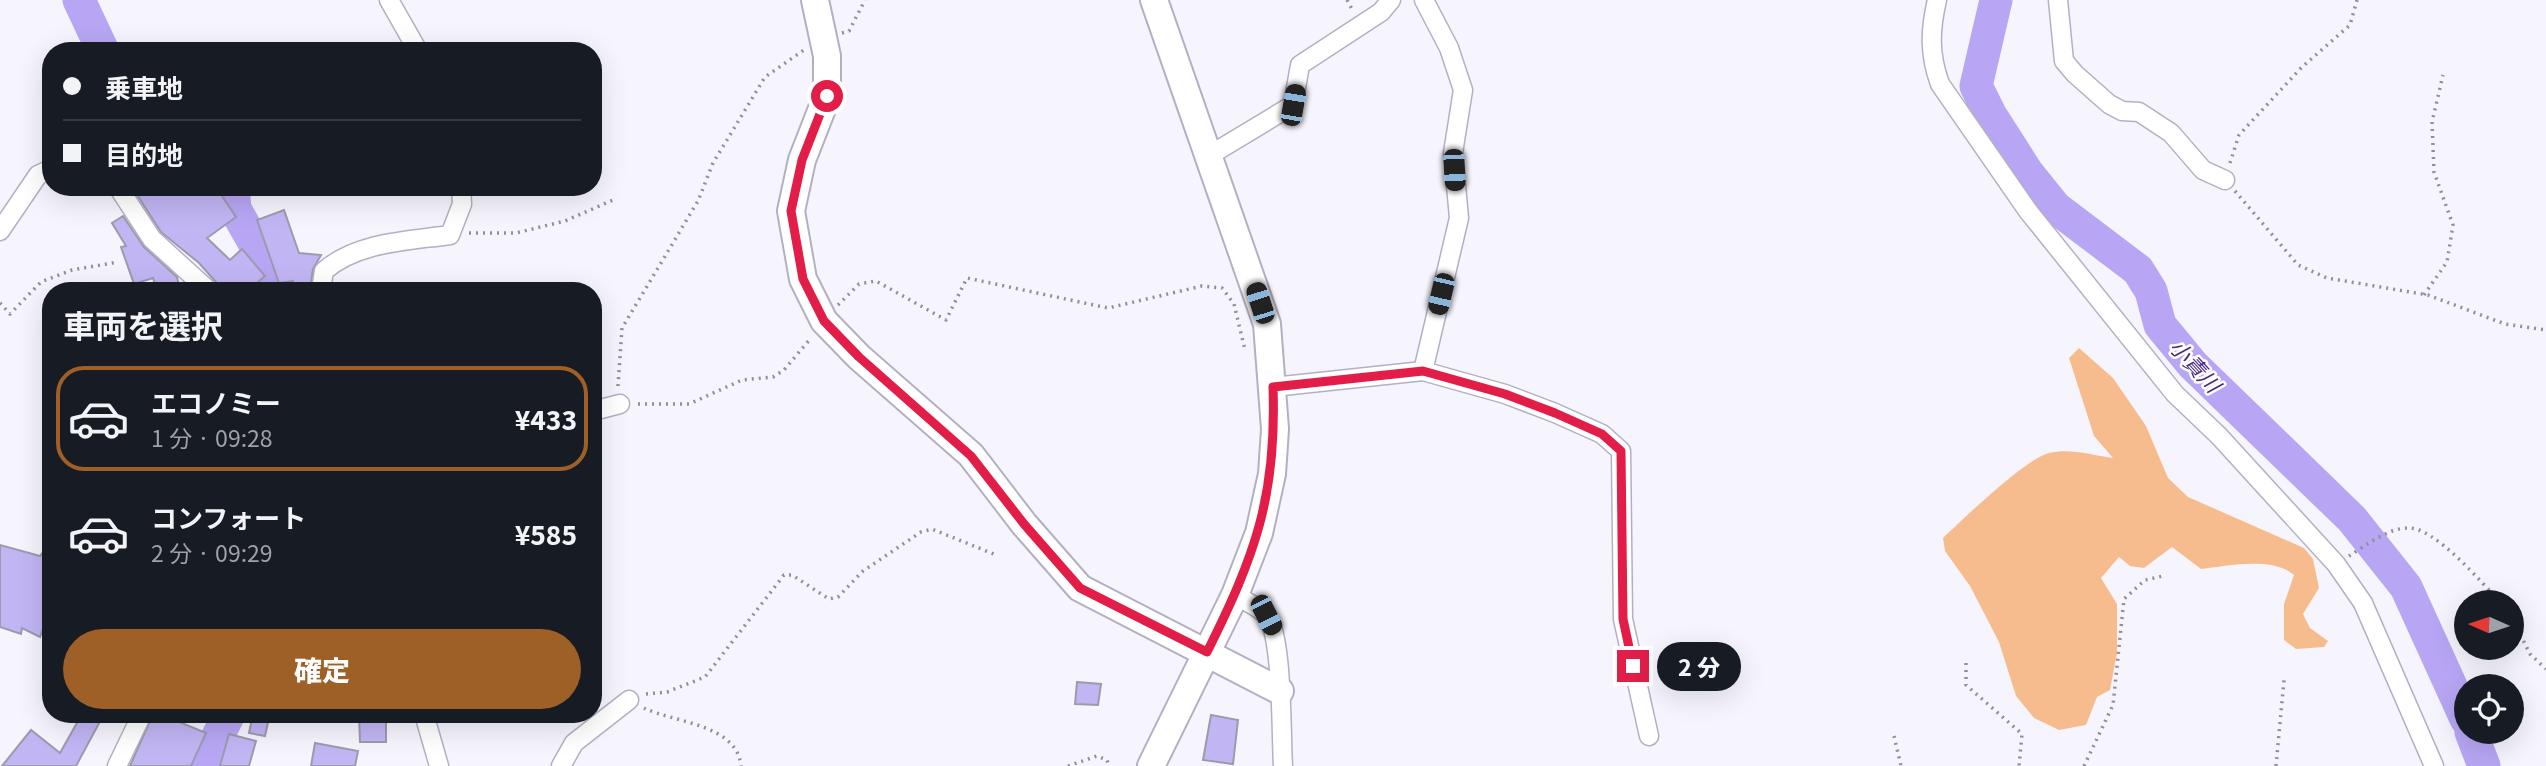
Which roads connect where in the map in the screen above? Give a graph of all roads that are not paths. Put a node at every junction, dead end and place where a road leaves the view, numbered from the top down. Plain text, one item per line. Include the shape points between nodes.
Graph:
1 (389, 0) edge
2 (815, 0) edge
3 (1154, 0) edge
4 (1391, 0) edge
5 (1424, 0) edge
6 (1937, 0) edge
7 (2058, 0) edge
8 (413, 42) edge
9 (1210, 155) junction
10 (42, 173) edge
11 (2225, 180) road end
12 (124, 196) edge
13 (462, 196) edge
14 (0, 231) edge
15 (199, 282) edge
16 (322, 282) edge
17 (1423, 371) junction
18 (1273, 387) junction
19 (620, 404) road end
20 (602, 409) edge
21 (1235, 596) junction
22 (1207, 652) junction
23 (1280, 691) junction
24 (629, 700) road end
25 (602, 721) edge
26 (138, 723) edge
27 (427, 723) edge
28 (599, 723) edge
29 (1649, 736) dead end
30 (117, 766) edge
31 (439, 766) edge
32 (561, 766) edge
33 (1151, 766) edge
34 (1283, 766) edge
35 (2434, 766) edge

1 - 8 street
2 - 22 street via 824,38 827,96 802,160 791,211 803,279 824,321 971,456 1080,588
3 - 9 street
4 - 9 street via 1381,12 1300,65 1293,105
5 - 17 street via 1449,48 1463,90 1453,153 1459,218
6 - 35 street via 1930,32 1940,83 2028,211 2175,394 2336,564 2363,603
7 - 11 street via 2064,61 2075,74 2109,104 2139,112 2171,133 2203,170
9 - 18 street via 1267,324
10 - 14 street
12 - 15 street via 152,239
13 - 16 street via 450,235 378,246 339,258 324,271
17 - 18 street
17 - 29 street via 1555,413 1602,434 1621,451 1623,619
18 - 21 street via 1272,474 1259,533
19 - 20 street
21 - 22 street
21 - 23 street via 1266,615 1273,628
22 - 23 street
22 - 33 street
23 - 34 street
24 - 25 street
26 - 30 street
27 - 31 street
28 - 32 street via 573,743

